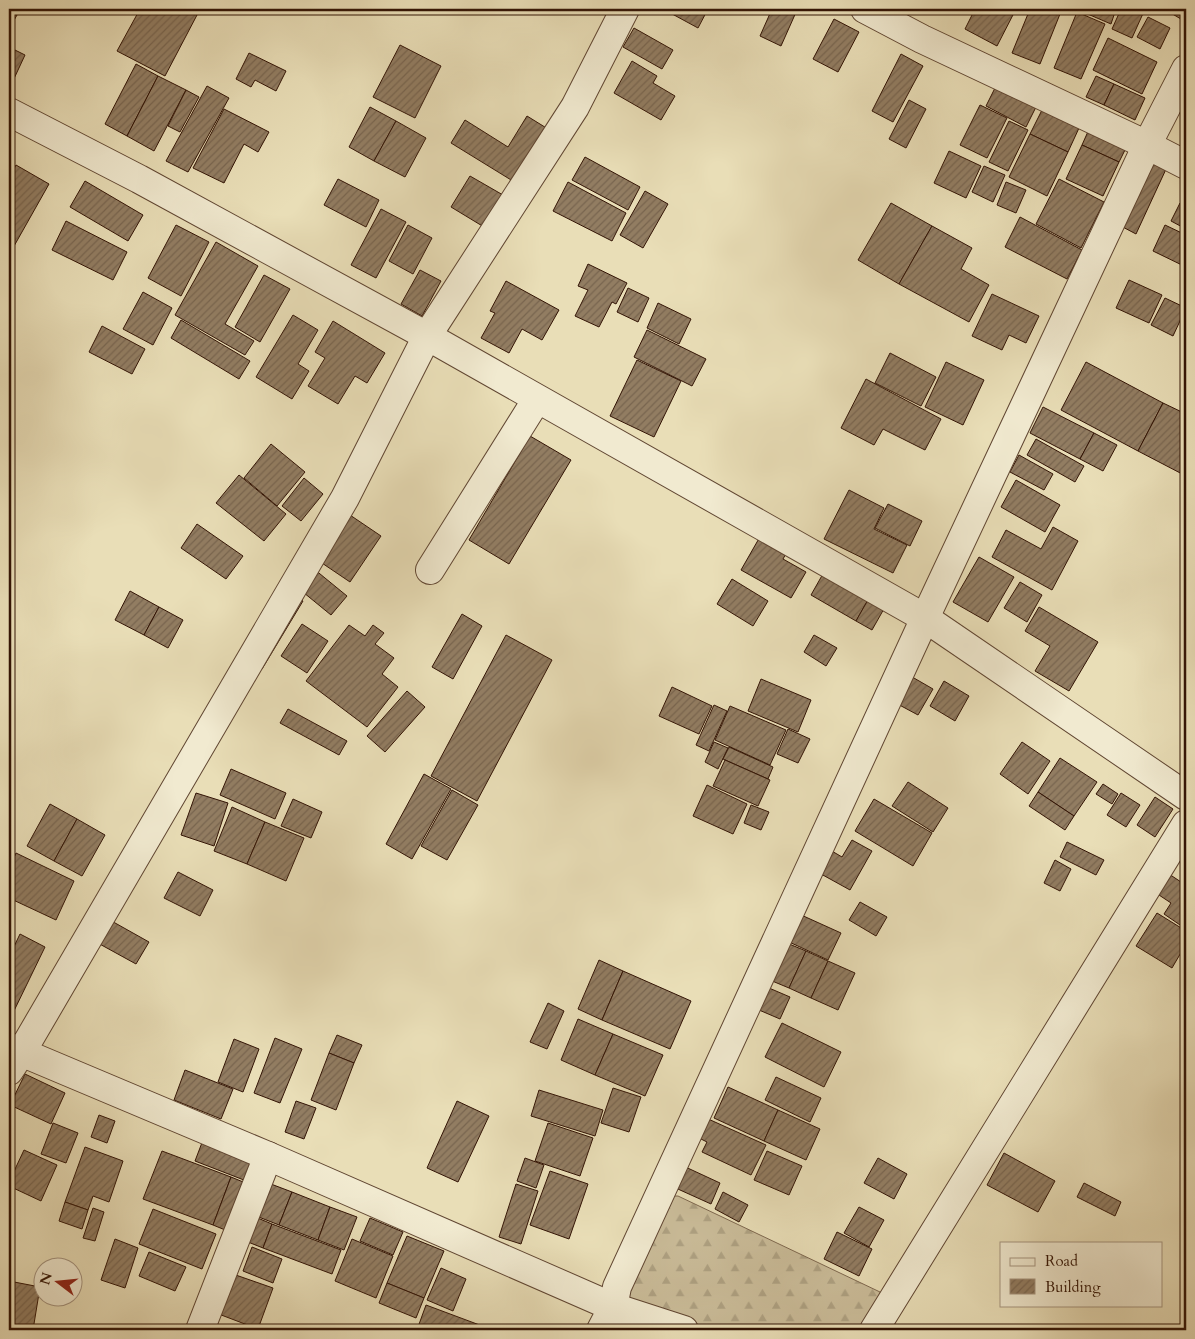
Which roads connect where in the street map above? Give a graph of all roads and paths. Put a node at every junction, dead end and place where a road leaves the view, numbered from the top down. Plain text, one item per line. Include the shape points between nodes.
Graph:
1 (625, 9) edge
2 (865, 9) edge
3 (1186, 69) edge
4 (9, 112) edge
5 (1147, 145) junction
6 (1186, 165) edge
7 (427, 336) junction
8 (537, 399) junction
9 (430, 570) dead end
10 (925, 618) junction
11 (1186, 796) edge
12 (1186, 824) edge
13 (13, 1057) edge
14 (268, 1156) junction
15 (607, 1318) edge
16 (200, 1330) edge
17 (684, 1330) edge
18 (874, 1330) edge

1 - 7 street via 575,107
2 - 5 street
3 - 5 street
4 - 7 street
5 - 6 street
5 - 10 street
7 - 8 street
7 - 13 street via 345,498
8 - 9 street
8 - 10 street
10 - 11 street
10 - 15 street via 618,1286
12 - 18 street
13 - 14 street
14 - 15 street
14 - 16 street
15 - 17 street

